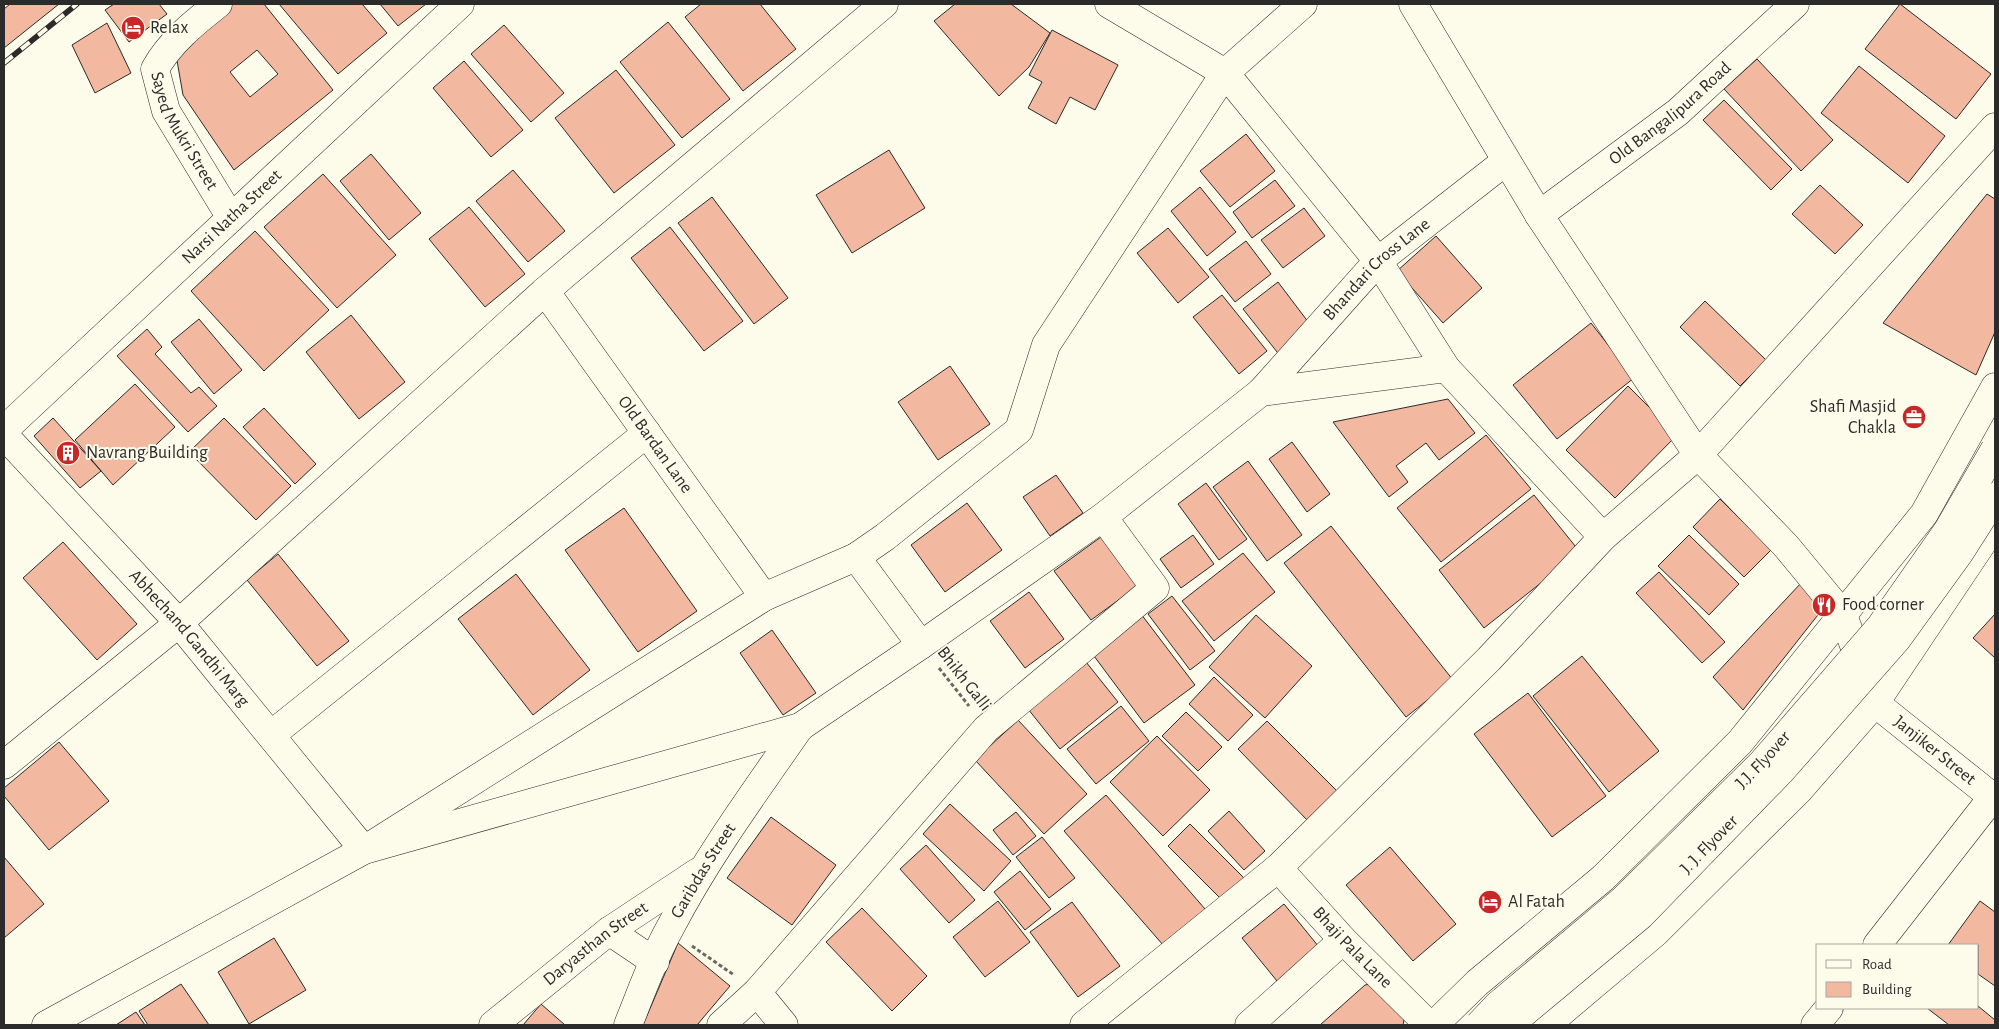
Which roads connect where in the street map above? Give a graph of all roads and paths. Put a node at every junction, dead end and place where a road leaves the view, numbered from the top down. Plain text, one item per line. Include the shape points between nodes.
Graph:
1 (218, 4) edge
2 (460, 4) edge
3 (884, 4) edge
4 (1109, 4) edge
5 (1302, 4) edge
6 (1413, 4) edge
7 (1795, 4) edge
8 (1225, 73) junction
9 (1995, 127) edge
10 (1506, 161) junction
11 (1539, 214) junction
12 (231, 218) junction
13 (1378, 261) junction
14 (545, 291) junction
15 (1446, 368) junction
16 (1995, 387) edge
17 (1261, 392) junction
18 (4, 430) edge
19 (647, 434) junction
20 (4, 435) edge
21 (1995, 449) edge
22 (1698, 455) junction
23 (1995, 497) edge
24 (1103, 517) junction
25 (1995, 524) edge
26 (1603, 537) junction
27 (856, 557) junction
28 (764, 597) junction
29 (1843, 615) junction
30 (179, 623) junction
31 (921, 646) junction
32 (1875, 703) junction
33 (800, 727) junction
34 (986, 729) junction
35 (271, 735) junction
36 (4, 766) edge
37 (1994, 797) edge
38 (364, 850) junction
39 (703, 868) junction
40 (1278, 868) junction
41 (669, 929) junction
42 (609, 931) junction
43 (1343, 940) junction
44 (1878, 944) edge
45 (655, 962) junction
46 (757, 992) junction
47 (1827, 1009) edge
48 (46, 1025) edge
49 (493, 1025) edge
50 (628, 1025) edge
51 (721, 1025) edge
52 (784, 1025) edge
53 (1084, 1025) edge
54 (1249, 1025) edge
55 (1429, 1025) edge
56 (1434, 1025) edge
57 (1479, 1025) edge
58 (1508, 1025) edge
59 (1546, 1025) edge
60 (1815, 1025) edge

1 - 12 street, Sayed Mukri Street via 164,52 155,69 166,111
2 - 12 street, Narsi Natha Street
3 - 14 street
4 - 8 street
5 - 8 street
6 - 10 street
7 - 11 street, Old Bangalipura Road via 1678,112
8 - 13 street
8 - 27 street via 1046,345 1019,430
9 - 22 street
10 - 11 street
10 - 13 street, Bhandari Cross Lane
11 - 22 street
12 - 18 street, Narsi Natha Street
13 - 15 street
13 - 17 street, Bhandari Cross Lane
14 - 19 street, Old Bardan Lane
14 - 30 street
15 - 17 street
15 - 26 street
16 - 29 street via 1924,514
17 - 24 street, Bhandari Cross Lane
19 - 28 street, Old Bardan Lane
19 - 35 street
20 - 30 street, Abhechand Gandhi Marg
21 - 57 street, J.J. Flyover, bridge via 1948,530 1880,627 1762,763 1623,900 1498,1005
22 - 26 street
22 - 29 street via 1786,546
23 - 58 street, J. J. Flyover, bridge via 1897,639 1781,771 1641,915
24 - 31 street, Bhandari Cross Lane
24 - 34 street via 1156,588
25 - 32 street
26 - 40 street via 1488,659
27 - 28 street
27 - 31 street
28 - 38 street
29 - 32 street
29 - 56 street via 1740,742 1603,878 1477,983
30 - 35 street, Abhechand Gandhi Marg
30 - 36 street
31 - 33 street, Bhandari Cross Lane
31 - 34 path, Bhikh Galli
32 - 37 street, Janjiker Street
32 - 59 street via 1799,790 1655,933
33 - 38 street
33 - 39 street, Garibdas Street
34 - 46 street
35 - 38 street, Abhechand Gandhi Marg
37 - 44 street
38 - 48 street
39 - 41 street, Garibdas Street
39 - 42 street, Daryasthan Street
40 - 43 street, Bhaji Pala Lane
40 - 53 street
41 - 45 street, Garibdas Street
41 - 46 path
42 - 45 street
42 - 49 street, Daryasthan Street
43 - 54 street
43 - 55 street, Bhaji Pala Lane
45 - 50 street, Garibdas Street
46 - 51 street
46 - 52 street
47 - 60 street

